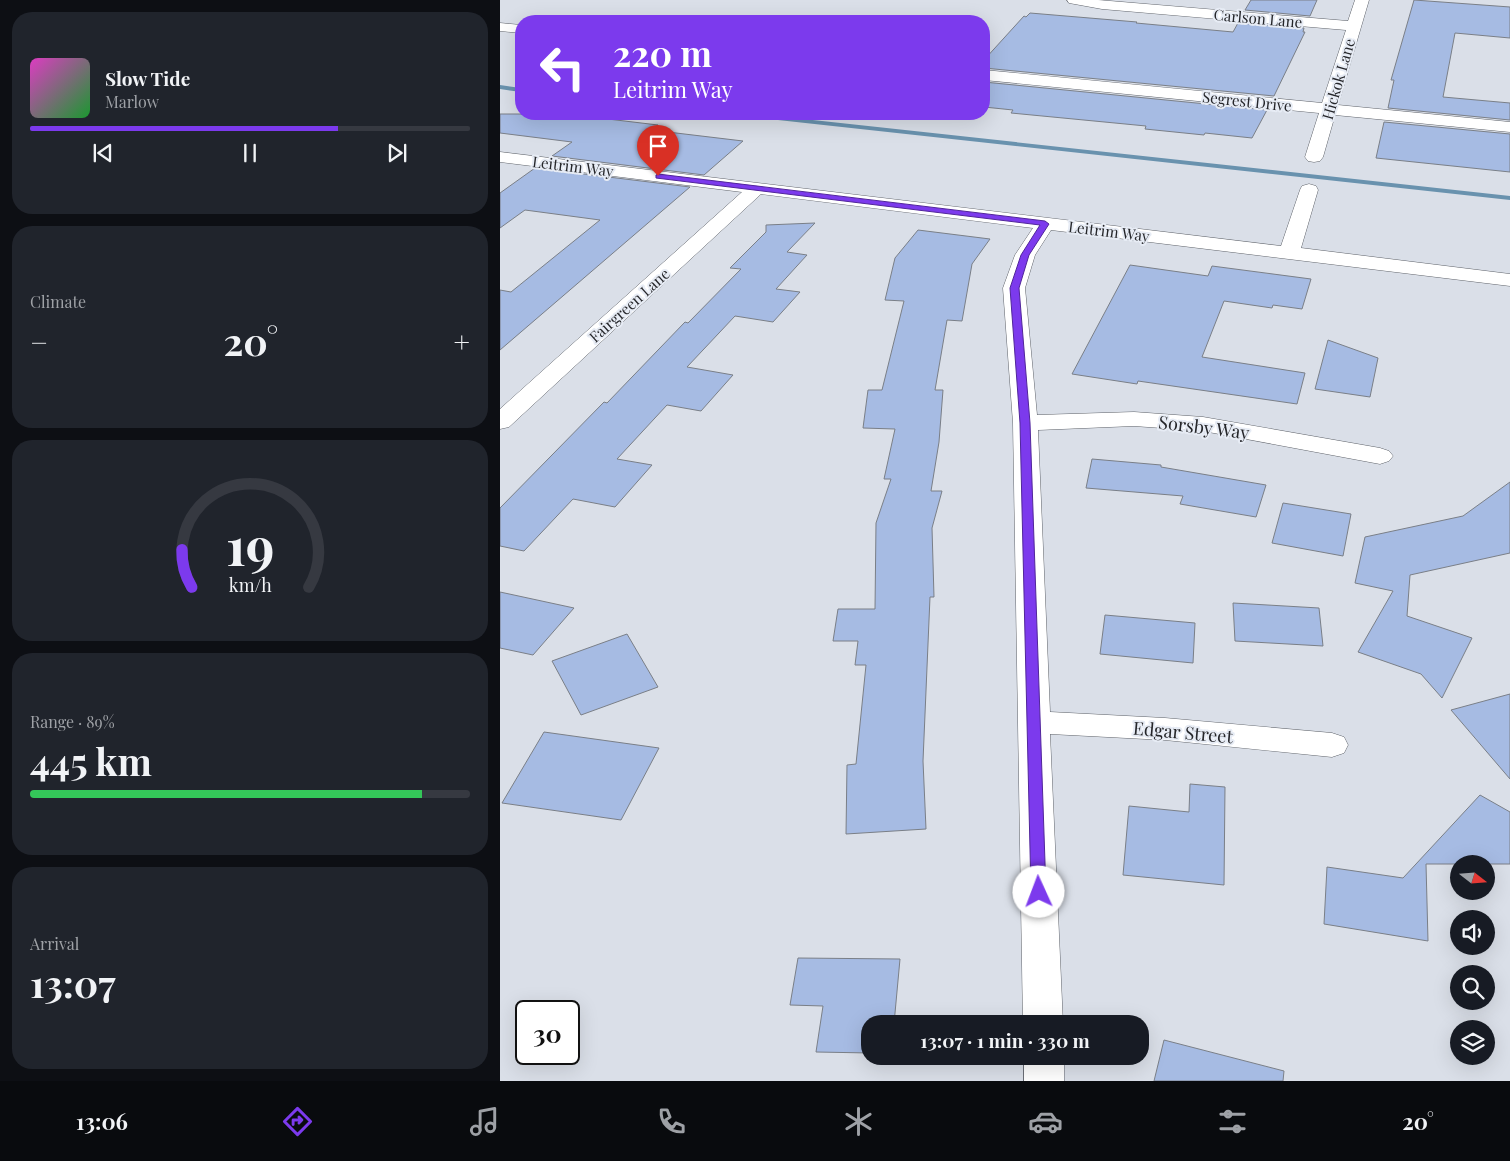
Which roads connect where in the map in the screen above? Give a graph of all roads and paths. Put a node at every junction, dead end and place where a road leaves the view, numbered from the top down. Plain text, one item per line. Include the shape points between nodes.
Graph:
1 (1074, 0) edge
2 (1362, 0) edge
3 (1353, 26) junction
4 (500, 27) edge
5 (515, 28) edge
6 (990, 76) edge
7 (1330, 110) junction
8 (1510, 127) edge
9 (500, 157) edge
10 (1314, 157) dead end
11 (757, 188) junction
12 (1309, 190) dead end
13 (1045, 224) junction
14 (1289, 253) junction
15 (1510, 280) edge
16 (500, 422) edge
17 (1025, 423) junction
18 (1380, 456) dead end
19 (1034, 722) junction
20 (1332, 745) dead end
21 (1043, 1015) edge
22 (1044, 1065) edge
23 (1044, 1081) edge

1 - 3 street, Carlson Lane
2 - 3 street, Hickok Lane
3 - 7 street, Hickok Lane
4 - 5 street
6 - 7 street, Segrest Drive
7 - 8 street, Segrest Drive
7 - 10 street, Hickok Lane
9 - 11 street, Leitrim Way
11 - 13 street, Leitrim Way
11 - 16 street, Fairgreen Lane
12 - 14 street
13 - 14 street, Leitrim Way
13 - 17 street via 1025,255 1014,288
14 - 15 street, Leitrim Way
17 - 18 street, Sorsby Way via 1134,419 1203,424
17 - 19 street
19 - 20 street, Edgar Street via 1165,729
19 - 21 street
22 - 23 street

